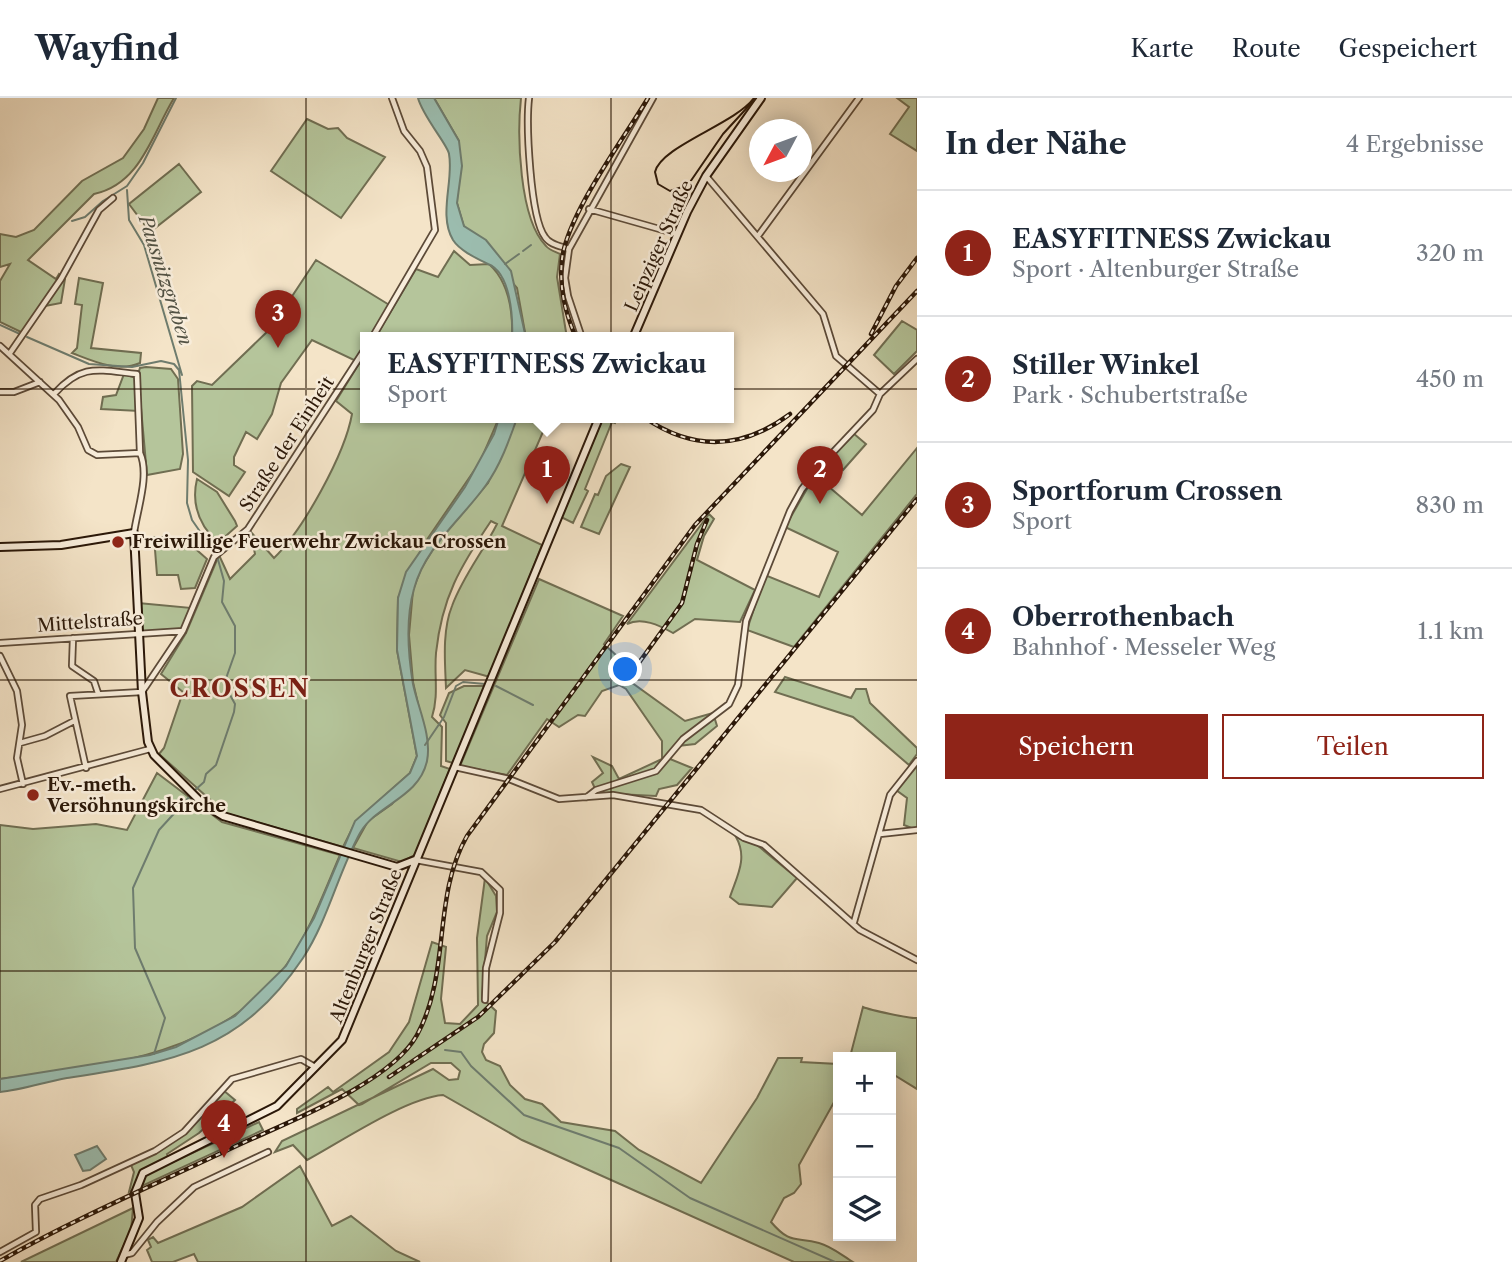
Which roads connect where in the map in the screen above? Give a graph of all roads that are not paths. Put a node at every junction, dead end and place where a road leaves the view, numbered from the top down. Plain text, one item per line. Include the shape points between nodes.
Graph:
1 (392, 98) edge
2 (528, 98) edge
3 (653, 98) edge
4 (761, 98) edge
5 (859, 98) edge
6 (706, 176) junction
7 (113, 198) dead end
8 (589, 209) junction
9 (677, 234) junction
10 (758, 236) junction
11 (569, 249) junction
12 (376, 332) edge
13 (580, 332) edge
14 (636, 332) edge
15 (0, 346) edge
16 (10, 353) junction
17 (360, 357) edge
18 (917, 359) edge
19 (40, 382) junction
20 (0, 392) edge
21 (54, 394) junction
22 (880, 394) junction
23 (597, 423) edge
24 (140, 453) junction
25 (134, 533) junction
26 (0, 547) edge
27 (183, 631) junction
28 (139, 632) junction
29 (73, 638) junction
30 (0, 643) edge
31 (0, 656) edge
32 (142, 692) junction
33 (98, 693) junction
34 (74, 720) junction
35 (20, 743) junction
36 (150, 749) junction
37 (917, 761) edge
38 (455, 767) junction
39 (86, 768) junction
40 (23, 784) junction
41 (0, 789) edge
42 (587, 797) junction
43 (917, 830) edge
44 (880, 834) junction
45 (416, 860) junction
46 (397, 867) junction
47 (407, 885) junction
48 (855, 922) junction
49 (917, 960) edge
50 (485, 1000) dead end
51 (316, 1067) junction
52 (268, 1153) dead end
53 (0, 1252) edge
54 (122, 1258) edge

1 - 12 street via 404,131 421,151 427,167 435,230
2 - 11 street via 529,162 542,233 550,242
3 - 8 street
4 - 6 street, Leipziger Straße
5 - 10 street
6 - 9 street, Leipziger Straße
6 - 10 street
7 - 16 street via 99,210 61,279
8 - 9 street
8 - 11 street
9 - 14 street, Leipziger Straße
10 - 22 street via 823,314 836,356
11 - 13 street via 565,278
15 - 16 street
16 - 19 street
17 - 27 street, Straße der Einheit via 248,529 216,555
18 - 22 street
19 - 20 street
19 - 21 street
21 - 24 street via 88,450 96,455
21 - 24 street via 83,370 137,374
22 - 42 street via 873,410 802,489 790,511 746,621 738,685 729,704 683,739 656,771
23 - 38 street, Altenburger Straße
24 - 25 street via 143,476
25 - 26 street via 61,545
25 - 28 street
27 - 28 street, Mittelstraße
27 - 32 street, Straße der Einheit
28 - 29 street, Mittelstraße
28 - 32 street
29 - 30 street, Mittelstraße
29 - 33 street via 72,666 94,681
31 - 35 street via 17,691
32 - 33 street
32 - 36 street
33 - 34 street via 70,696
34 - 35 street
34 - 39 street
35 - 40 street
36 - 39 street
36 - 46 street via 203,804 223,816
37 - 44 street via 890,795
38 - 42 street via 509,779 559,799
38 - 45 street, Altenburger Straße
39 - 40 street
40 - 41 street
42 - 48 street via 613,795 711,814 744,838 764,845
43 - 44 street
44 - 48 street
45 - 46 street
45 - 47 street, Altenburger Straße
45 - 50 street, Altenburger Straße via 481,872 500,890
46 - 47 street
47 - 51 street, Altenburger Straße via 342,1040
48 - 49 street via 860,930
51 - 53 street via 301,1059 232,1079 184,1132 155,1151 40,1199 36,1232
51 - 54 street, Altenburger Straße via 277,1106 143,1173 135,1193 139,1218
52 - 54 street via 194,1186 132,1253

